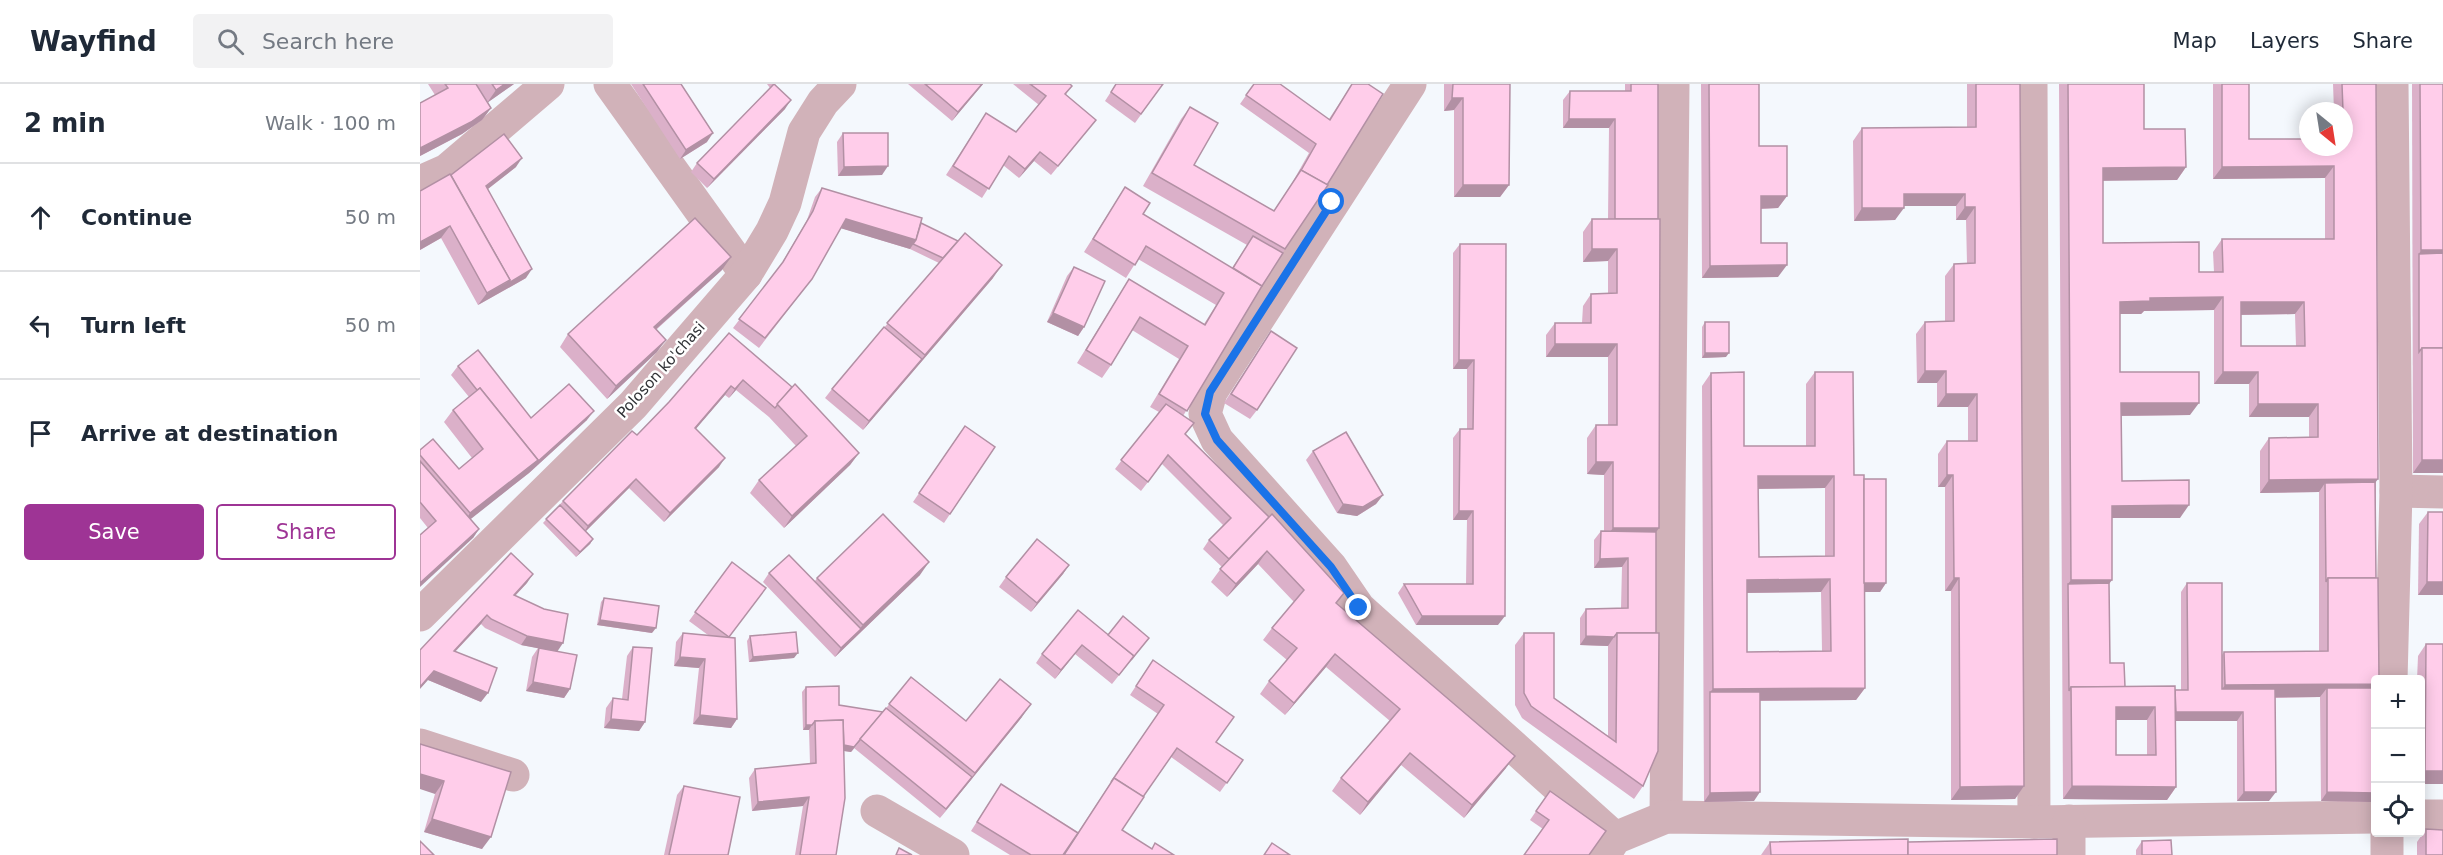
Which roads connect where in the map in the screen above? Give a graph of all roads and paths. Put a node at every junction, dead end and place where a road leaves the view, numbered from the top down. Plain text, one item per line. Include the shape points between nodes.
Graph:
1 (548, 84) edge
2 (610, 84) edge
3 (840, 84) edge
4 (1410, 84) edge
5 (1673, 84) edge
6 (2031, 84) edge
7 (2392, 84) edge
8 (420, 182) edge
9 (746, 274) junction
10 (2396, 491) junction
11 (2443, 492) edge
12 (420, 615) edge
13 (2391, 675) edge
14 (420, 745) edge
15 (513, 775) edge
16 (877, 812) dead end
17 (2371, 816) edge
18 (2425, 816) edge
19 (2443, 816) edge
20 (1666, 817) junction
21 (2069, 821) junction
22 (2034, 822) junction
23 (2388, 837) edge
24 (1609, 846) edge
25 (953, 855) edge
26 (2069, 855) edge
27 (2387, 855) edge

1 - 8 street via 447,170
2 - 9 street
3 - 9 street, Poloson ko'chasi via 804,132 785,203
4 - 24 street via 1210,392 1205,414 1217,440 1331,567 1359,608
5 - 20 street
6 - 22 street
7 - 10 street
9 - 12 street, Poloson ko'chasi via 633,405
10 - 11 street
10 - 13 street
14 - 15 street
16 - 25 street
17 - 21 street
18 - 19 street
20 - 22 street
20 - 24 street
21 - 22 street
21 - 26 street
23 - 27 street

